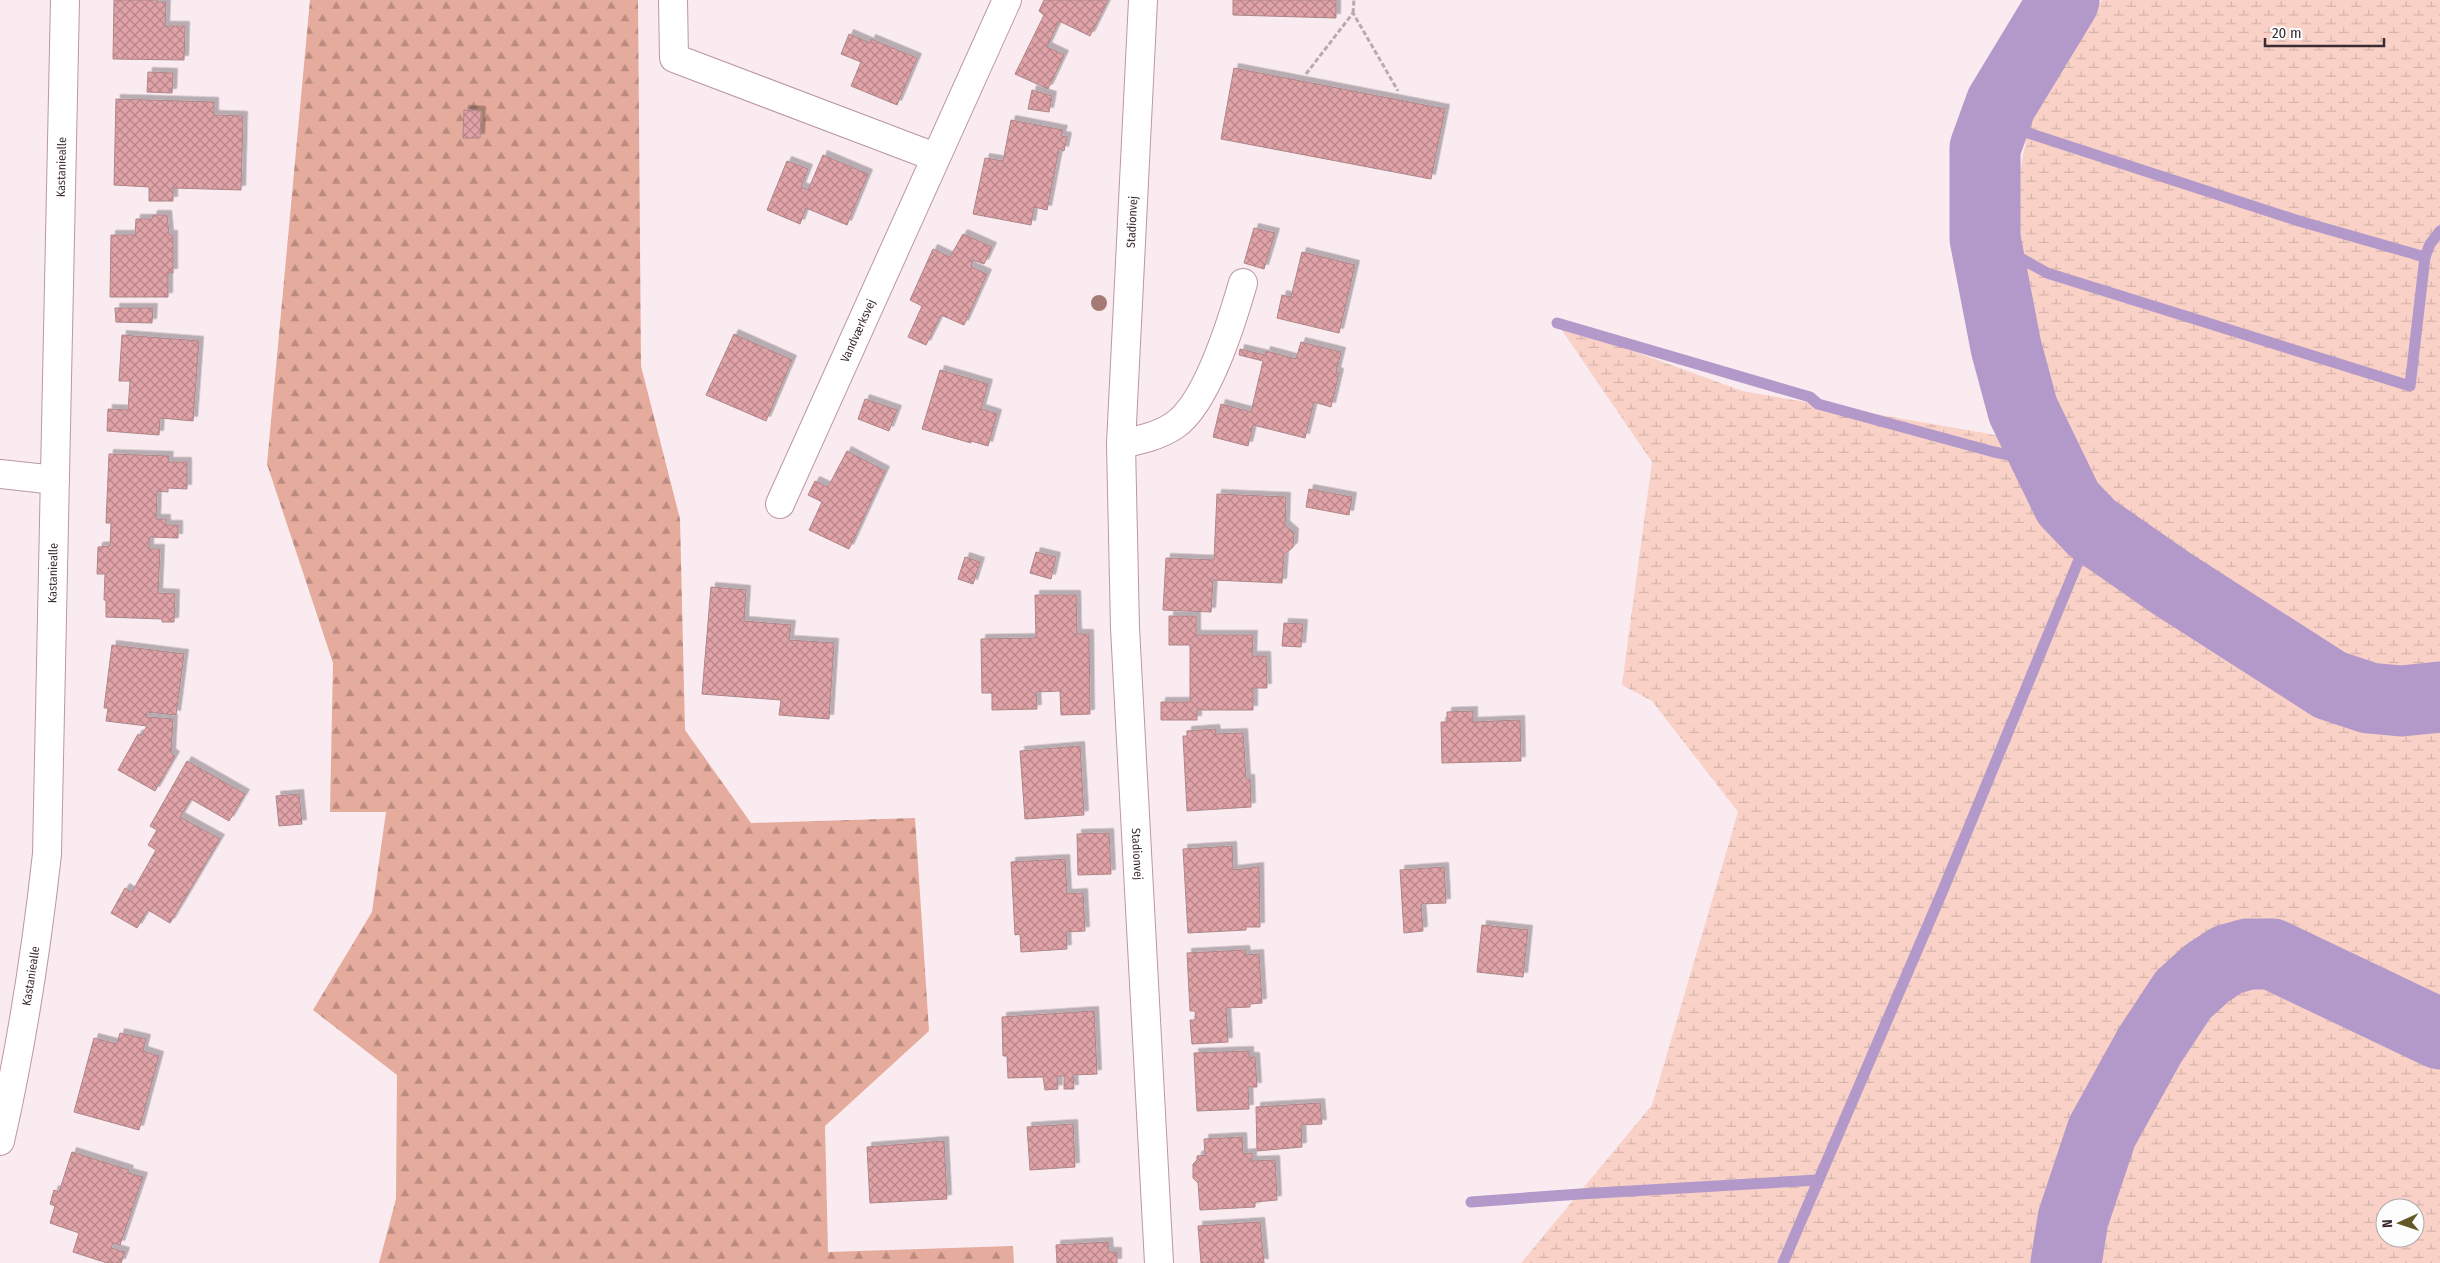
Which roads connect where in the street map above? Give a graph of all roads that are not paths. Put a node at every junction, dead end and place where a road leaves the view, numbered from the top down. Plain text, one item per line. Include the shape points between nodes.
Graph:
1 (65, 0) edge
2 (673, 0) edge
3 (1007, 0) edge
4 (1143, 0) edge
5 (935, 157) junction
6 (1243, 283) dead end
7 (1121, 444) junction
8 (0, 474) edge
9 (55, 480) junction
10 (780, 504) dead end
11 (9, 1061) edge
12 (0, 1141) edge
13 (1159, 1263) edge

1 - 9 street, Kastaniealle
2 - 5 street via 674,58
3 - 5 street, Vandværksvej
4 - 7 street, Stadionvej
5 - 10 street, Vandværksvej
6 - 7 street via 1229,328 1195,405 1176,425 1155,436
7 - 13 street, Stadionvej via 1125,628
8 - 9 street
9 - 11 street, Kastaniealle via 47,854 36,960
11 - 12 street, Kastaniealle

